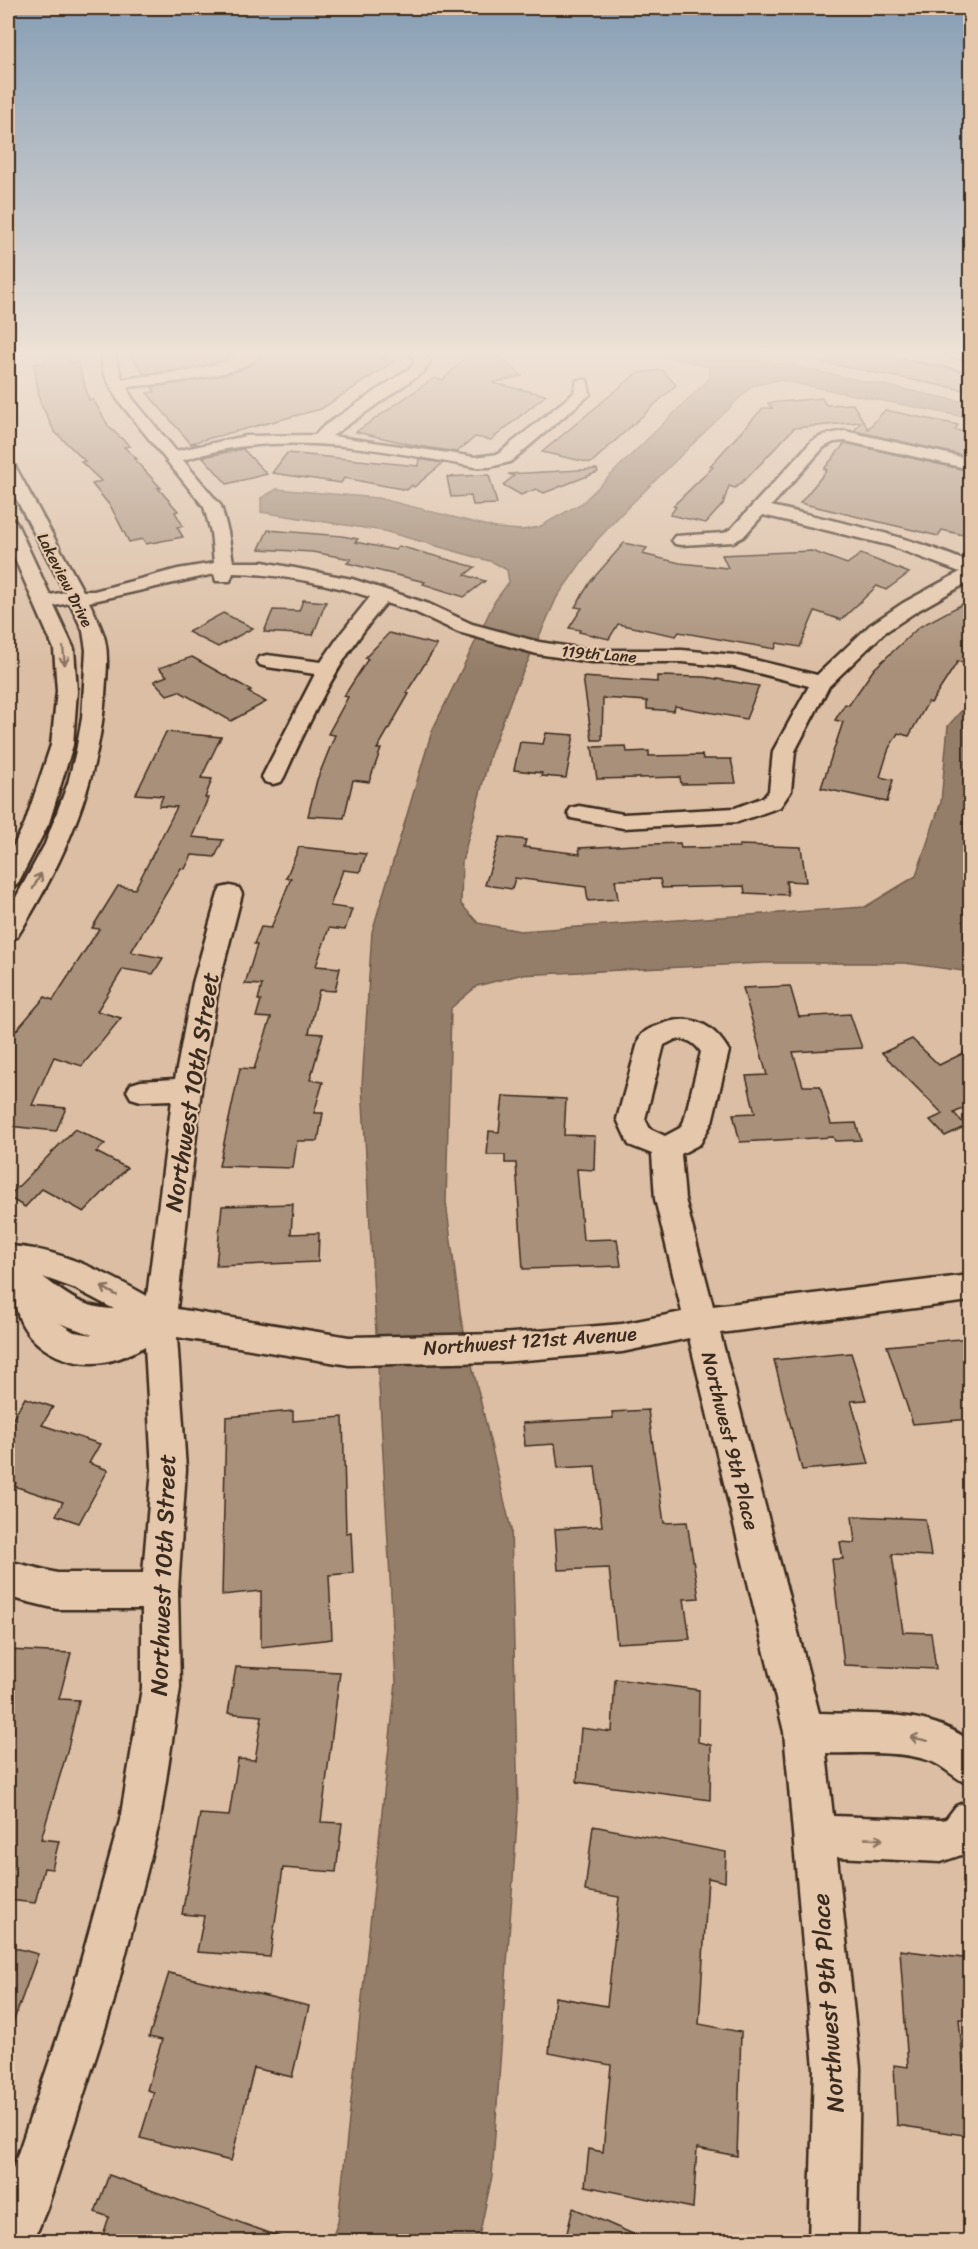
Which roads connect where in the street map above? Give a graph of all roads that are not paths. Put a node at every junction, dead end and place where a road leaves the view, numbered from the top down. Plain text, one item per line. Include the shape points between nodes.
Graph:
1 (175, 458) edge
2 (451, 458) edge
3 (504, 458) edge
4 (805, 458) edge
5 (943, 458) edge
6 (970, 464) edge
7 (8, 468) edge
8 (760, 508) junction
9 (8, 524) edge
10 (681, 540) dead end
11 (223, 569) junction
12 (970, 572) edge
13 (383, 594) junction
14 (76, 596) junction
15 (45, 602) junction
16 (267, 661) dead end
17 (326, 669) junction
18 (821, 683) junction
19 (273, 777) dead end
20 (579, 813) dead end
21 (8, 879) edge
22 (230, 894) dead end
23 (8, 931) edge
24 (187, 1089) junction
25 (141, 1091) dead end
26 (666, 1148) dead end
27 (8, 1259) edge
28 (8, 1268) edge
29 (970, 1288) edge
30 (160, 1320) junction
31 (699, 1322) junction
32 (8, 1579) edge
33 (160, 1592) junction
34 (804, 1732) junction
35 (970, 1765) edge
36 (970, 1820) edge
37 (816, 1836) junction
38 (8, 2241) edge
39 (833, 2241) edge

1 - 11 street via 212,506 219,524
2 - 3 street via 490,462
4 - 8 street
5 - 6 street
7 - 14 street, Lakeview Drive
8 - 10 street via 727,538
8 - 12 street via 939,554
9 - 15 street, Lakeview Drive
11 - 13 street, 119th Lane via 267,569 335,580
11 - 14 street via 153,591
11 - 14 street via 191,564 91,587
12 - 18 street via 877,629
13 - 17 street
13 - 18 street, 119th Lane via 465,628 546,649 591,656 682,656 734,661
14 - 15 street
23 -> 14 street, Lakeview Drive via 55,847 77,796 86,761 94,716 95,640
15 -> 21 street, Lakeview Drive via 64,649 67,691 62,745 36,823
16 - 17 street
17 - 19 street
18 - 20 street via 784,751 780,791 772,802 738,815 623,821
22 - 24 street, Northwest 10th Street via 206,983
24 - 25 street
24 - 30 street, Northwest 10th Street
26 - 31 street, Northwest 9th Place via 670,1200
30 -> 27 street, Northwest 121st Avenue via 94,1283 33,1259
28 - 30 street via 32,1288 31,1308 40,1324 64,1344 102,1348 132,1338
29 - 31 street, Northwest 121st Avenue
30 - 31 street, Northwest 121st Avenue via 349,1351 500,1348 622,1338
30 - 33 street, Northwest 10th Street via 169,1469
31 - 34 street, Northwest 9th Place
32 - 33 street via 57,1591
33 - 38 street, Northwest 10th Street via 161,1688 140,1820 91,2004 23,2208
35 -> 34 street via 940,1743 907,1736
34 - 37 street, Northwest 9th Place
37 -> 36 street via 941,1841 959,1836
37 - 39 street, Northwest 9th Place via 837,2068

